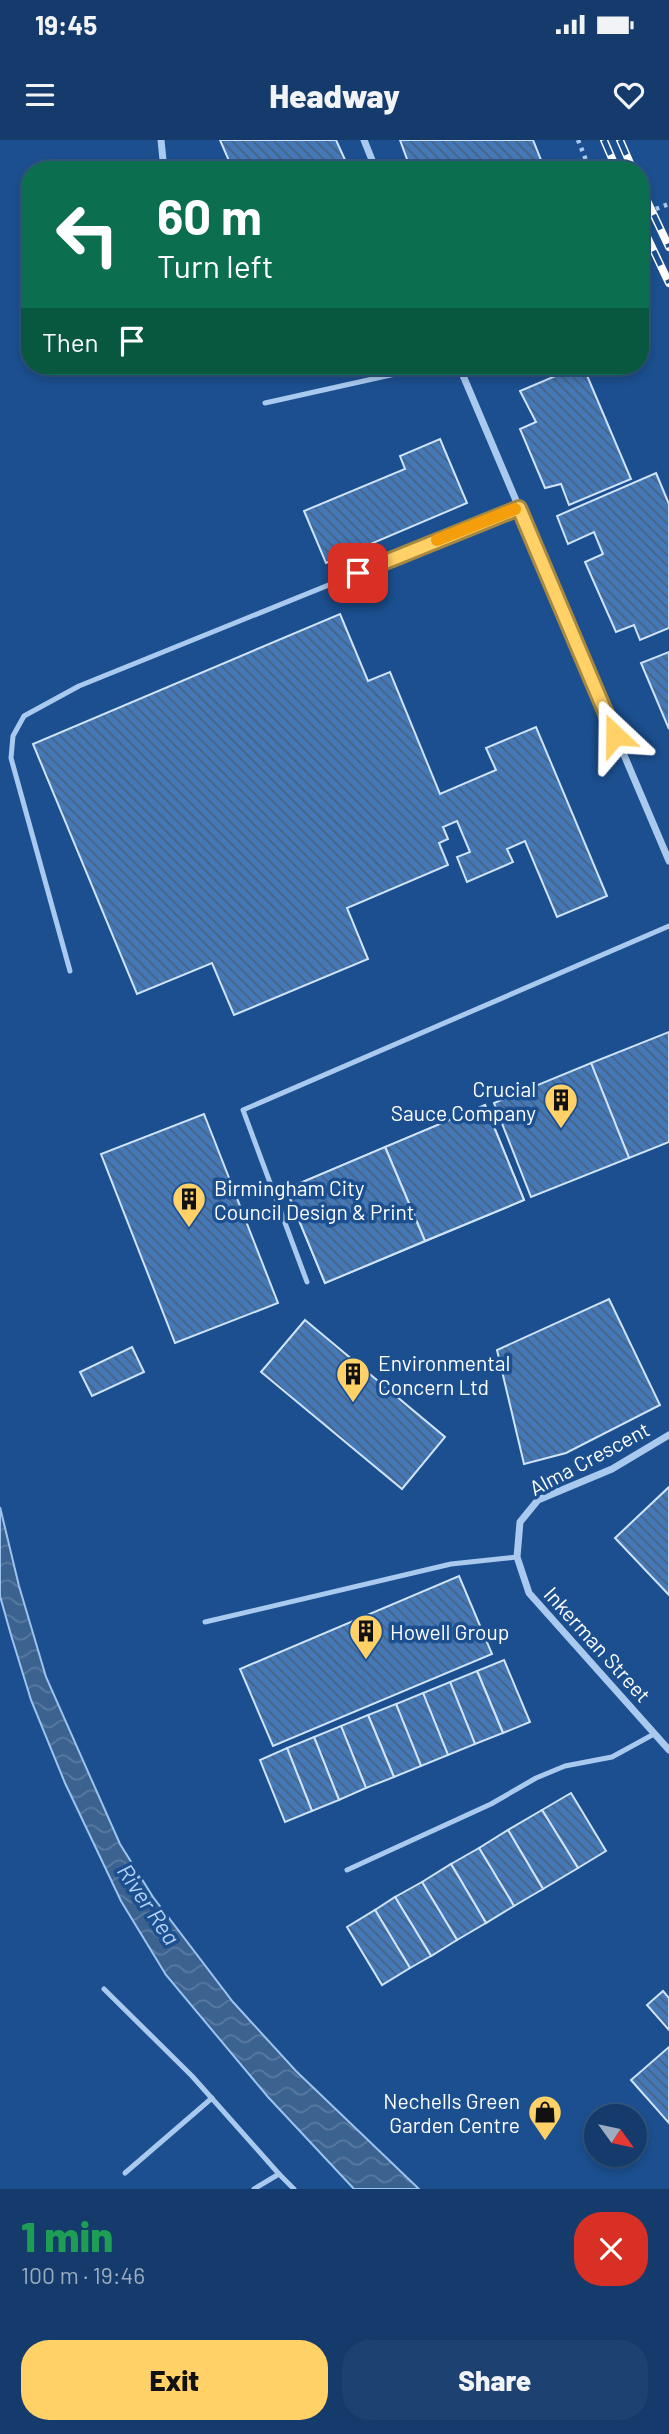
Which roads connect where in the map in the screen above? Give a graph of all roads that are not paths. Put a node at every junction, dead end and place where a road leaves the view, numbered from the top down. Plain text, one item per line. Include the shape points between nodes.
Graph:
1 (161, 140) edge
2 (364, 140) edge
3 (163, 161) edge
4 (372, 161) edge
5 (390, 375) edge
6 (463, 375) edge
7 (265, 403) dead end
8 (519, 508) junction
9 (669, 861) edge
10 (669, 926) edge
11 (70, 971) dead end
12 (307, 1282) dead end
13 (669, 1435) edge
14 (517, 1557) junction
15 (529, 1593) joint
16 (205, 1622) dead end
17 (654, 1734) junction
18 (669, 1750) edge
19 (347, 1870) dead end
20 (104, 1989) dead end
21 (212, 2098) junction
22 (125, 2173) dead end
23 (279, 2174) junction
24 (254, 2189) edge
25 (294, 2189) edge

1 - 3 street
2 - 4 street
5 - 7 lane
6 - 8 street
8 - 9 street
8 - 11 lane via 79,685 24,716 13,736 11,758
10 - 12 lane via 243,1110
13 - 14 street, Alma Crescent via 612,1469 538,1500 520,1522
14 - 15 street, Alma Crescent
14 - 16 lane via 451,1564
15 - 17 street, Inkerman Street
17 - 18 street, Inkerman Street
17 - 19 lane via 612,1757 536,1777 491,1804
20 - 21 lane
21 - 22 lane
21 - 23 lane
23 - 24 lane
23 - 25 lane

